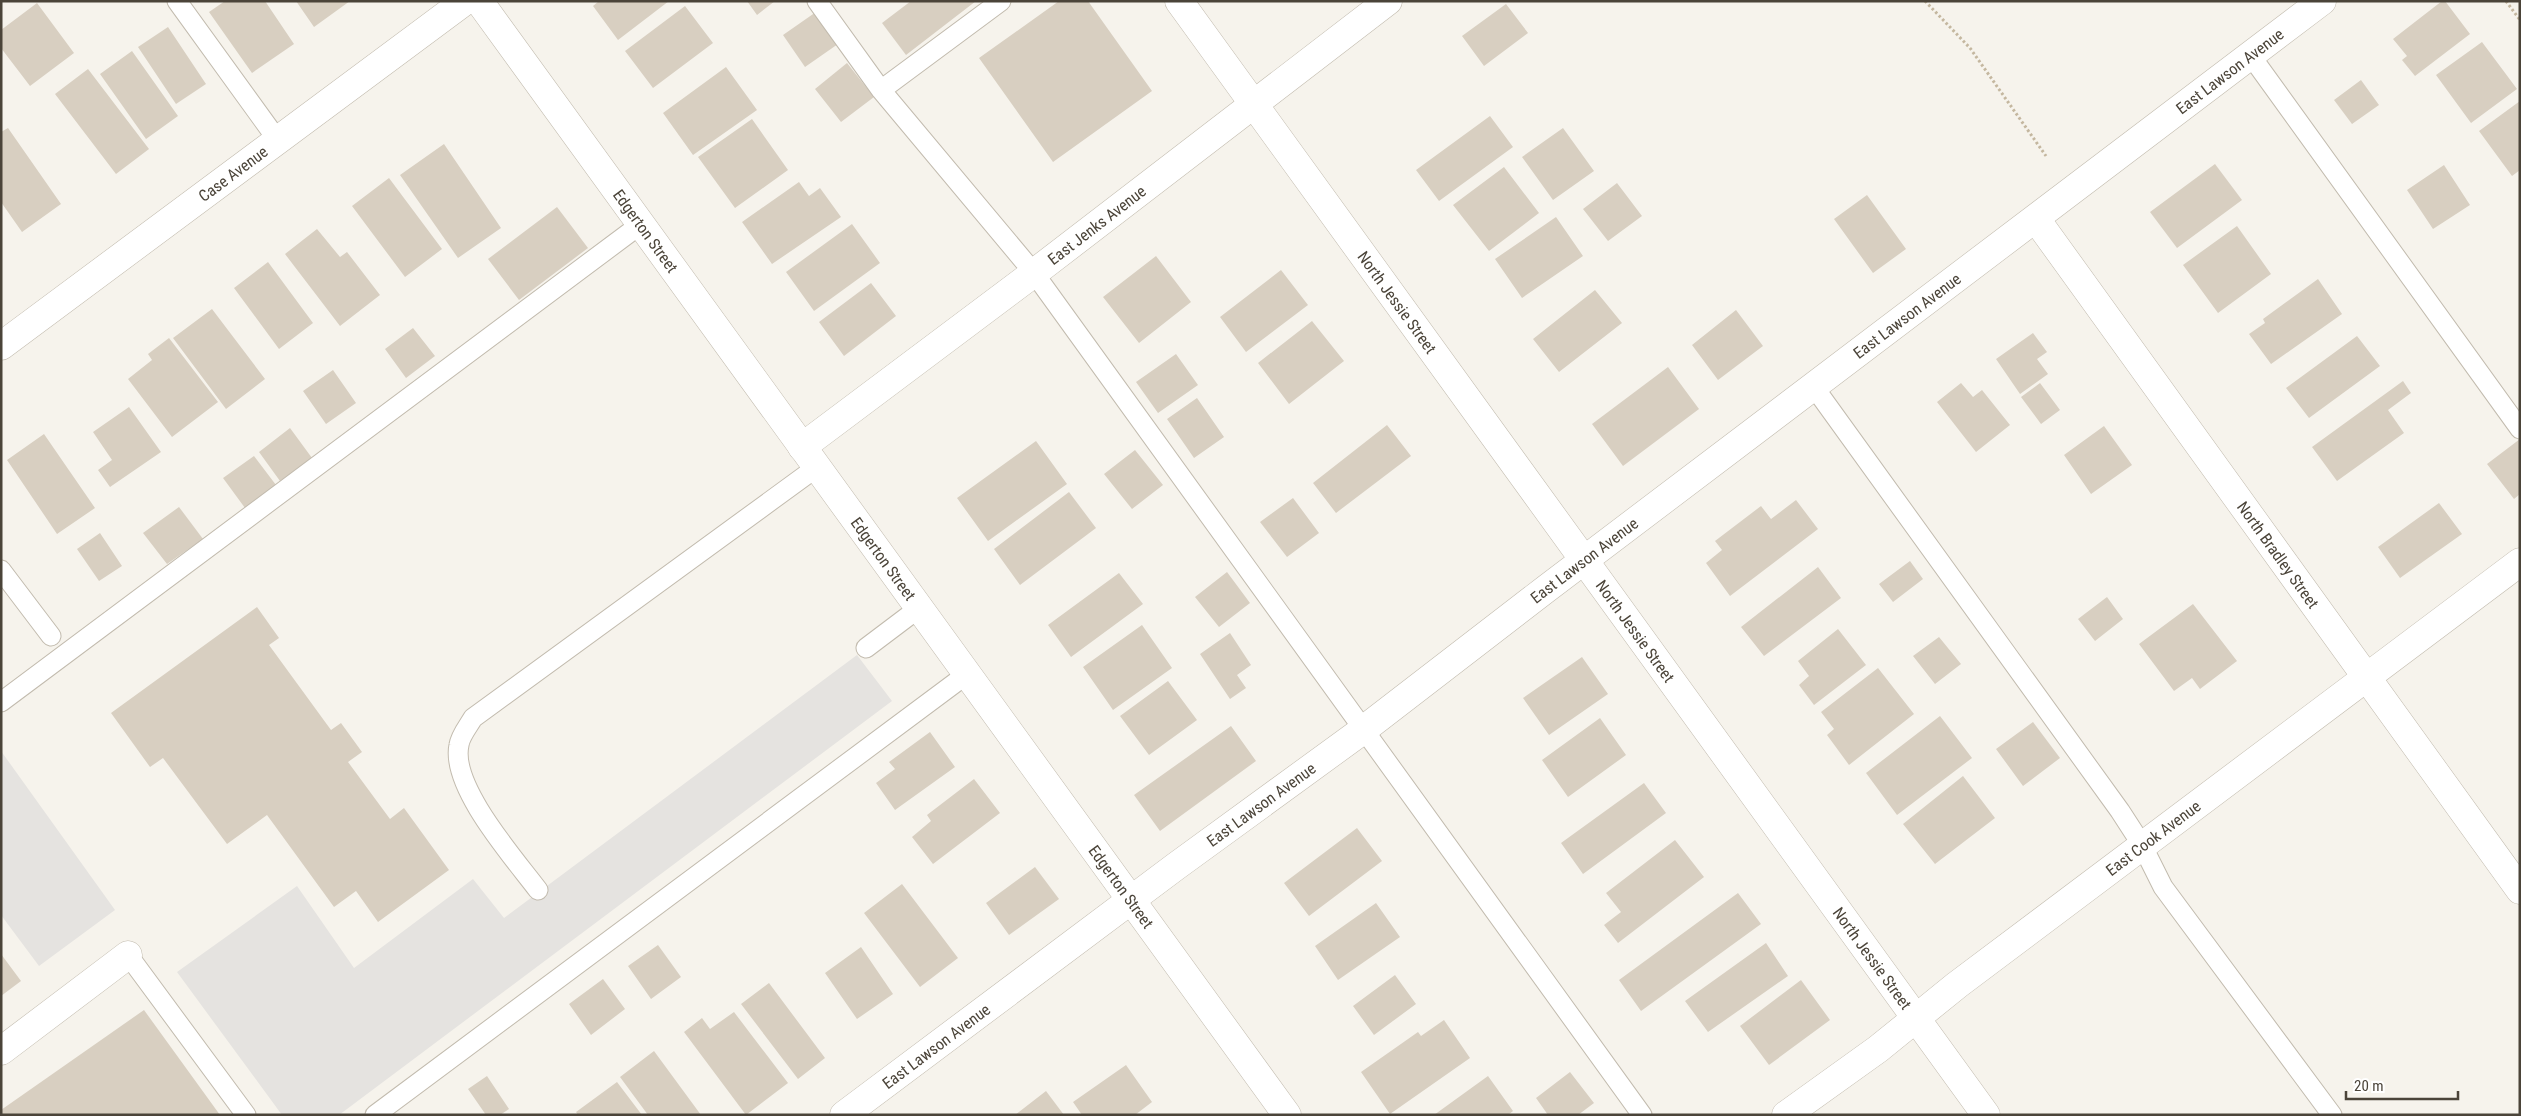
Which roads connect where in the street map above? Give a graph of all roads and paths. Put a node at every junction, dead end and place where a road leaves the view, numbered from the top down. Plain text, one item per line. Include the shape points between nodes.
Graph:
1 (177, 1) edge
2 (465, 1) edge
3 (479, 1) edge
4 (816, 1) edge
5 (1001, 1) edge
6 (1179, 1) edge
7 (1388, 1) edge
8 (1925, 1) edge
9 (2322, 1) edge
10 (2506, 1) edge
11 (2520, 20) edge
12 (2251, 56) junction
13 (881, 90) junction
14 (1254, 104) junction
15 (279, 142) junction
16 (2046, 156) dead end
17 (2036, 219) junction
18 (641, 224) junction
19 (1034, 273) junction
20 (1, 346) edge
21 (1814, 387) junction
22 (2520, 429) edge
23 (810, 457) junction
24 (1584, 560) junction
25 (2520, 562) edge
26 (1, 570) edge
27 (919, 608) junction
28 (51, 636) dead end
29 (866, 648) dead end
30 (967, 674) junction
31 (2366, 677) junction
32 (1, 702) edge
33 (1363, 730) junction
34 (2142, 845) junction
35 (538, 890) dead end
36 (2520, 890) edge
37 (1131, 899) junction
38 (128, 955) joint
39 (1915, 1017) junction
40 (1, 1051) edge
41 (246, 1115) edge
42 (375, 1115) edge
43 (844, 1115) edge
44 (1288, 1115) edge
45 (1642, 1115) edge
46 (1786, 1115) edge
47 (1986, 1115) edge
48 (2332, 1115) edge

1 - 15 lane
2 - 15 street, Case Avenue
3 - 18 street, Edgerton Street
4 - 13 lane
5 - 13 lane
6 - 14 street, North Jessie Street
7 - 14 street, East Jenks Avenue
8 - 16 path via 1970,48
9 - 12 street, East Lawson Avenue
10 - 11 path
12 - 17 street, East Lawson Avenue
12 - 22 lane
13 - 19 lane
14 - 19 street, East Jenks Avenue
14 - 24 street, North Jessie Street
15 - 20 street, Case Avenue
17 - 21 street, East Lawson Avenue
17 - 31 street, North Bradley Street
18 - 23 street, Edgerton Street
18 - 32 lane
19 - 23 street, East Jenks Avenue
19 - 33 lane
21 - 24 street, East Lawson Avenue
21 - 34 lane
23 - 27 street, Edgerton Street
23 - 35 lane via 474,718 458,744 460,769 481,815
24 - 33 street, East Lawson Avenue
24 - 39 street, North Jessie Street
25 - 31 street, East Cook Avenue
26 - 28 lane
27 - 29 lane
27 - 30 street, Edgerton Street
30 - 37 street, Edgerton Street
30 - 42 lane
31 - 34 street, East Cook Avenue
31 - 36 street, North Bradley Street
33 - 37 street, East Lawson Avenue
33 - 45 lane
34 - 39 street, East Cook Avenue
34 - 48 lane via 2164,887
37 - 43 street, East Lawson Avenue
37 - 44 street, Edgerton Street
38 - 40 street
38 - 41 lane
39 - 46 street, East Cook Avenue via 1878,1049
39 - 47 street, North Jessie Street

